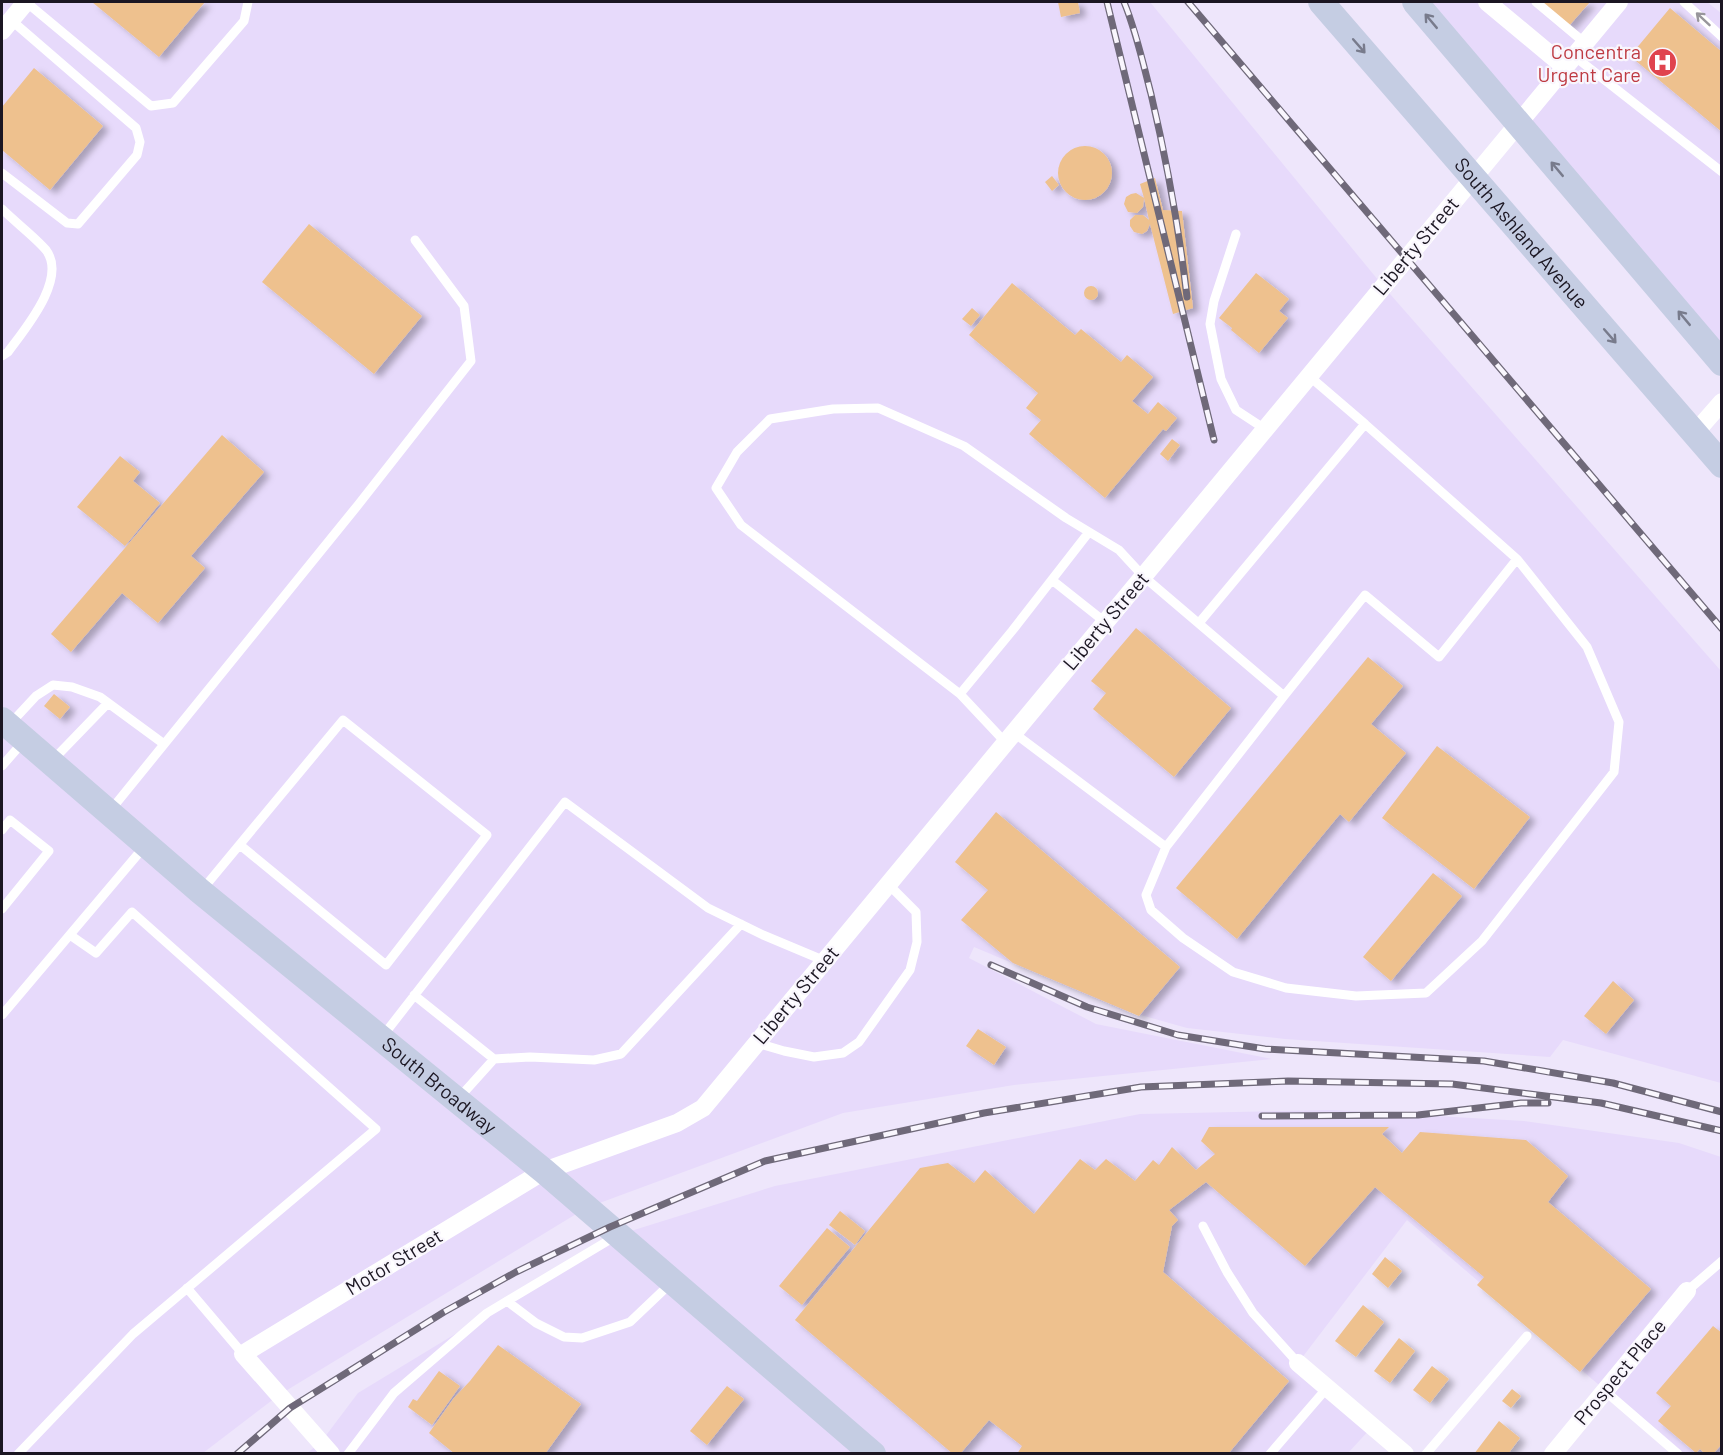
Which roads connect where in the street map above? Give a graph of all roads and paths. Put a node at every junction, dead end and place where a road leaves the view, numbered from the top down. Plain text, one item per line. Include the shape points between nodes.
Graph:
1 (26, 2) edge
2 (248, 2) edge
3 (1321, 2) edge
4 (1415, 2) edge
5 (1487, 2) edge
6 (1536, 2) edge
7 (1619, 2) edge
8 (1684, 2) edge
9 (6, 25) edge
10 (1722, 37) edge
11 (1574, 56) junction
12 (1518, 123) junction
13 (1721, 170) edge
14 (2, 174) edge
15 (1473, 178) junction
16 (2, 210) edge
17 (1236, 234) dead end
18 (415, 240) dead end
19 (2, 356) edge
20 (1722, 363) edge
21 (1309, 376) junction
22 (1722, 402) edge
23 (1365, 424) junction
24 (1265, 429) junction
25 (1695, 434) junction
26 (1722, 465) edge
27 (1089, 532) junction
28 (1517, 559) junction
29 (1143, 576) junction
30 (1052, 580) junction
31 (1105, 622) junction
32 (1199, 624) junction
33 (960, 694) junction
34 (1284, 696) junction
35 (108, 702) junction
36 (12, 729) edge
37 (1010, 738) junction
38 (164, 744) junction
39 (51, 762) junction
40 (2, 766) edge
41 (108, 813) junction
42 (2, 830) edge
43 (146, 845) junction
44 (240, 845) junction
45 (1166, 846) junction
46 (888, 884) junction
47 (201, 892) junction
48 (2, 909) edge
49 (741, 924) junction
50 (69, 934) junction
51 (825, 961) junction
52 (414, 995) junction
53 (2, 1015) edge
54 (380, 1039) junction
55 (757, 1043) junction
56 (494, 1059) junction
57 (457, 1101) junction
58 (544, 1171) junction
59 (1203, 1226) dead end
60 (618, 1235) junction
61 (1722, 1261) edge
62 (673, 1282) junction
63 (187, 1288) junction
64 (1688, 1291) joint
65 (507, 1301) junction
66 (1527, 1336) dead end
67 (243, 1354) junction
68 (1298, 1363) joint
69 (1327, 1388) junction
70 (1605, 1391) junction
71 (18, 1454) edge
72 (331, 1454) edge
73 (348, 1454) edge
74 (873, 1454) edge
75 (1270, 1454) edge
76 (1405, 1454) edge
77 (1426, 1454) edge
78 (1552, 1454) edge
79 (1678, 1454) edge

1 - 2 lane via 151,106 173,103 244,21
1 - 9 street
3 -> 15 street, South Ashland Avenue
12 -> 4 street
5 - 11 street
6 - 11 lane
7 - 11 street, Liberty Street
10 -> 8 lane
9 - 14 lane via 136,128 140,142 137,155 78,224 66,223
11 - 12 street, Liberty Street
11 - 13 lane
12 - 15 street, Liberty Street
20 -> 12 street
15 - 21 street, Liberty Street
15 -> 25 street, South Ashland Avenue
16 - 19 lane via 47,252 52,270 37,312
17 - 24 lane via 1210,324 1221,380 1236,410
18 - 38 lane via 464,306 471,361
21 - 23 lane
21 - 24 street, Liberty Street
22 - 25 street
23 - 28 lane
23 - 32 lane
24 - 29 street, Liberty Street
25 - 26 street, South Ashland Avenue
27 - 29 lane via 1119,550
27 - 30 lane
27 - 33 lane via 964,446 878,408 833,409 770,419 737,452 716,488 741,525
28 - 34 lane via 1439,657 1365,595
28 - 45 lane via 1587,647 1619,722 1614,772 1482,941 1426,993 1332,994 1286,988 1233,972 1183,938 1151,910 1146,895
29 - 31 street, Liberty Street
29 - 32 lane
30 - 31 lane
30 - 33 lane
31 - 37 street, Liberty Street
32 - 34 lane
33 - 37 lane
34 - 45 lane
35 - 36 lane via 72,687 53,685 36,696
35 - 38 lane
35 - 39 lane
36 - 39 street, South Broadway
36 - 40 lane
37 - 45 lane
37 - 46 street, Liberty Street
38 - 41 lane
39 - 41 street, South Broadway
41 - 43 street, South Broadway
42 - 48 lane via 10,820 49,851
43 - 47 street, South Broadway
43 - 50 lane
44 - 44 lane via 343,720 487,835 386,965
44 - 47 lane
46 - 51 street, Liberty Street
46 - 55 lane via 916,912 917,942 909,970 859,1042 843,1053 814,1057
47 - 54 street, South Broadway
49 - 51 lane
49 - 52 lane via 708,908 565,802
49 - 56 lane via 621,1054 594,1060
50 - 53 lane
50 - 63 lane via 96,953 132,912 376,1128
51 - 55 street, Liberty Street
52 - 54 lane
52 - 56 lane
54 - 57 street, South Broadway
55 - 58 street, Liberty Street via 703,1108 677,1123
56 - 57 lane
57 - 58 street, South Broadway
58 - 60 street, South Broadway
58 - 67 street, Motor Street
59 - 68 lane via 1253,1312
60 - 62 street, South Broadway
60 - 65 lane
61 - 64 lane
62 - 65 lane via 630,1322 582,1338 564,1337
62 - 74 street, South Broadway
63 - 67 lane
63 - 71 lane via 133,1334
64 - 70 street, Prospect Place
65 - 73 lane via 487,1313 394,1393
66 - 77 lane
67 - 72 street
68 - 69 street
69 - 75 lane
69 - 76 street
70 - 78 street, Prospect Place
70 - 79 lane

